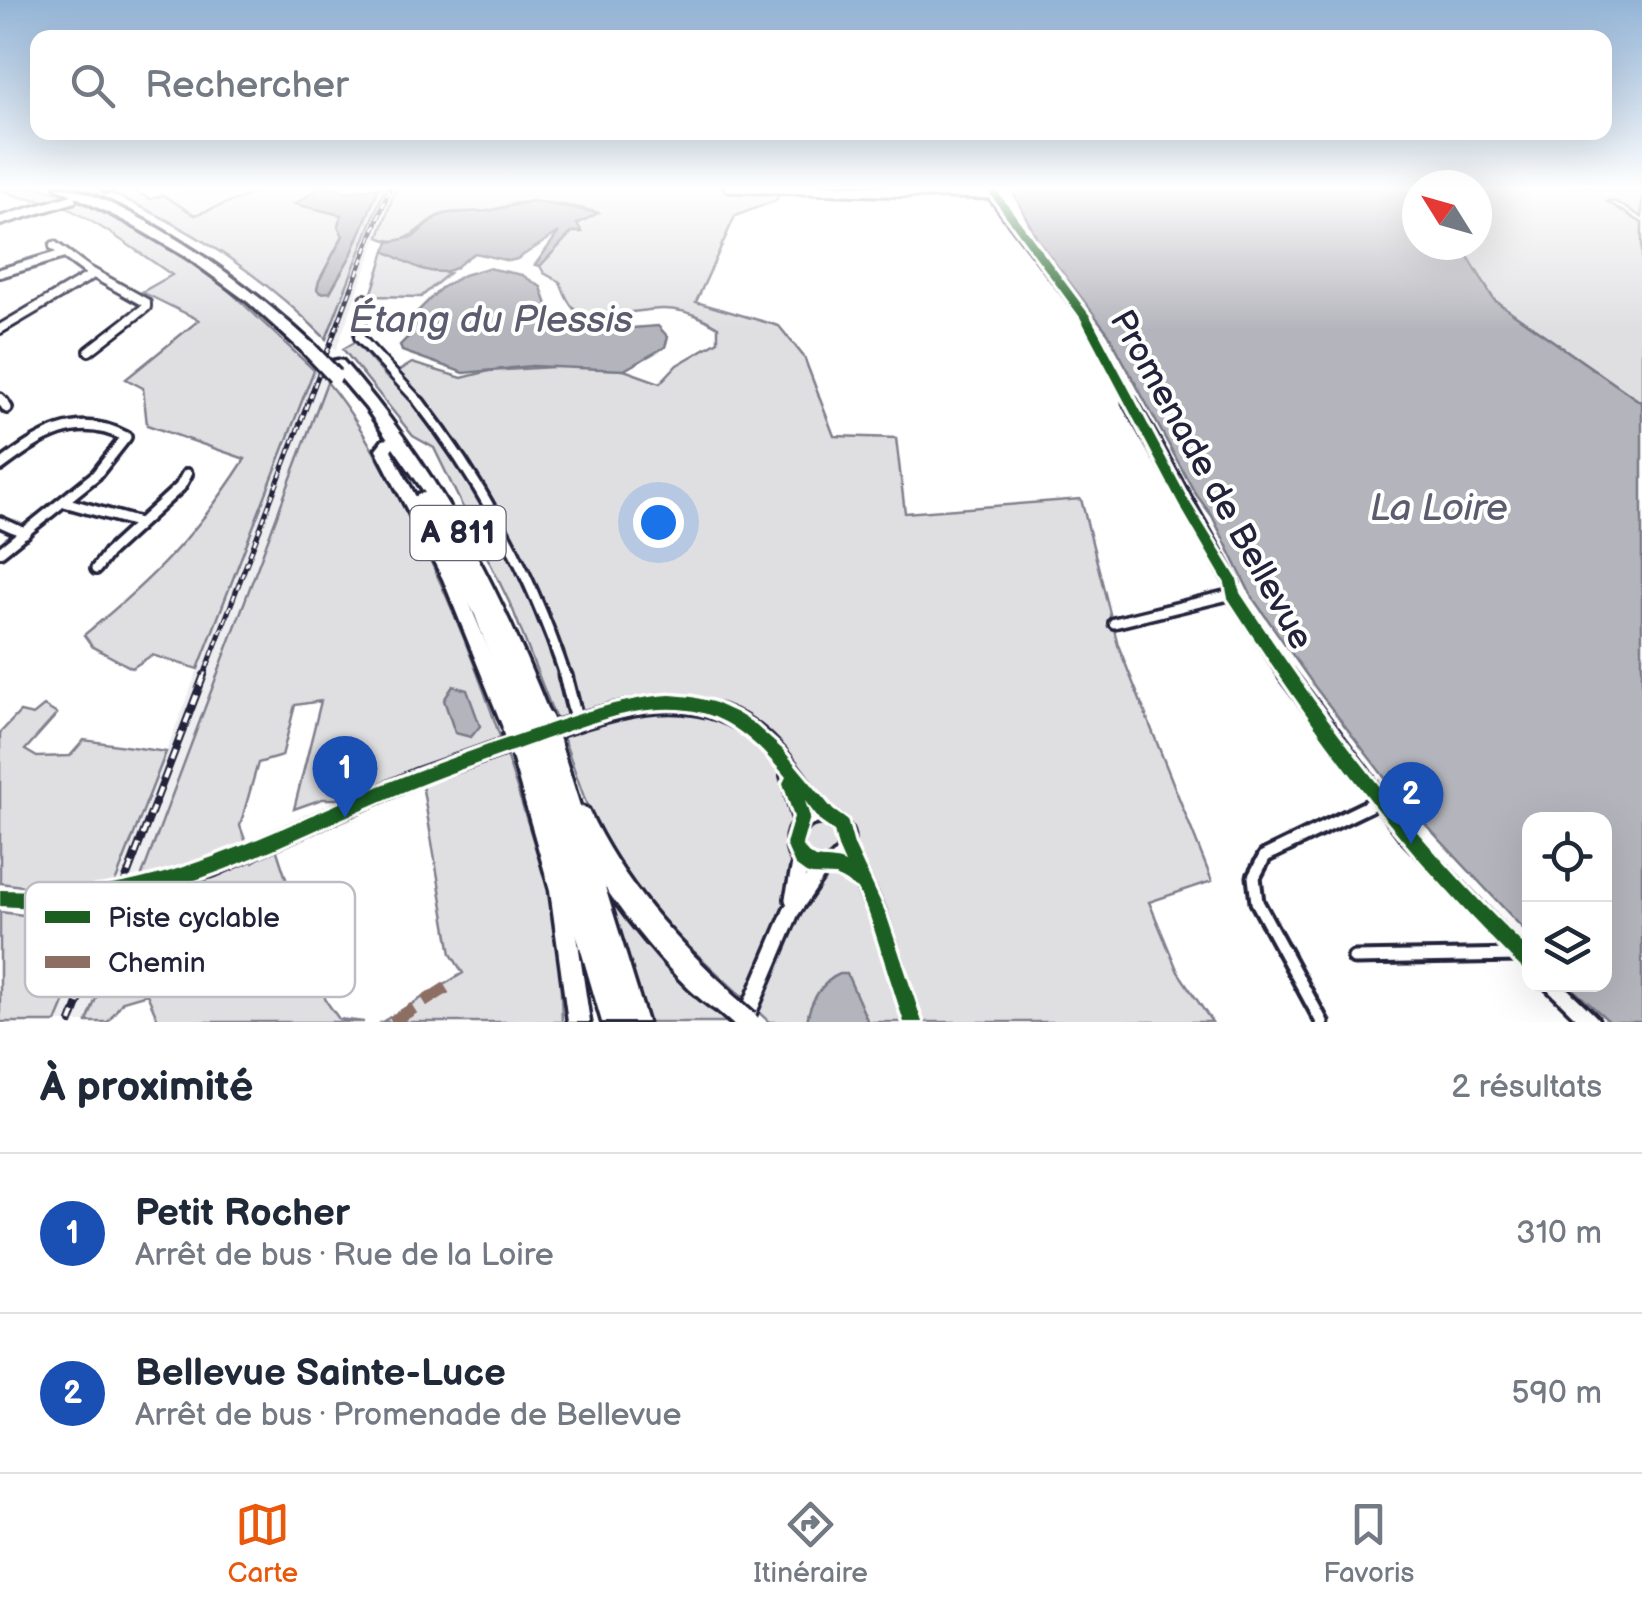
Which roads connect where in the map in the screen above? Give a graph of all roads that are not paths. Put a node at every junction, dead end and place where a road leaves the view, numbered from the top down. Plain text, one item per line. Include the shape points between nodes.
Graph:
1 (158, 235) edge
2 (175, 235) edge
3 (1020, 235) edge
4 (54, 246) dead end
5 (64, 254) junction
6 (0, 273) edge
7 (90, 276) junction
8 (365, 300) dead end
9 (0, 328) edge
10 (312, 345) junction
11 (89, 351) dead end
12 (337, 371) junction
13 (0, 398) edge
14 (7, 408) dead end
15 (0, 466) edge
16 (187, 474) dead end
17 (64, 502) junction
18 (0, 522) edge
19 (140, 524) junction
20 (25, 533) junction
21 (0, 552) edge
22 (96, 569) dead end
23 (1232, 594) junction
24 (1114, 623) dead end
25 (577, 722) junction
26 (527, 726) junction
27 (534, 749) junction
28 (786, 769) junction
29 (558, 771) junction
30 (1381, 800) junction
31 (827, 816) junction
32 (802, 824) junction
33 (846, 847) junction
34 (801, 859) junction
35 (826, 867) junction
36 (160, 882) edge
37 (864, 886) junction
38 (0, 898) edge
39 (25, 899) edge
40 (790, 912) junction
41 (1522, 957) edge
42 (1354, 958) dead end
43 (1522, 960) edge
44 (1560, 992) edge
45 (578, 1022) edge
46 (616, 1022) edge
47 (634, 1022) edge
48 (746, 1022) edge
49 (912, 1022) edge
50 (1322, 1022) edge
51 (1591, 1022) edge

1 - 10 highway, A 811
2 - 10 highway, A 811 via 255,288
3 - 23 street, Promenade de Bellevue via 1085,316 1220,560
4 - 5 street
5 - 6 street
5 - 7 street
7 - 9 street
7 - 11 street via 102,276 146,307
8 - 25 street via 359,336 426,410 484,500 546,627
10 - 12 highway, A 811, bridge
12 - 26 highway, A 811 via 432,513 473,590
12 - 26 highway, A 811 via 402,443 448,515 498,612
13 - 14 street
15 - 17 street via 52,430 88,422 124,434 96,475
16 - 19 street
17 - 19 street
17 - 20 street
18 - 20 street
19 - 22 street
20 - 21 street
23 - 24 street
23 - 30 street, Promenade de Bellevue via 1322,727
25 - 28 street via 642,704 701,705 759,735
25 - 36 street via 418,777 212,868
26 - 27 highway, A 811, bridge
27 - 29 highway, A 811
27 - 45 highway
27 - 46 highway, A 811
28 - 31 street
28 - 32 street
29 - 47 highway, A 811
29 - 48 highway, bridge via 621,893 657,939
30 - 41 street, Promenade de Bellevue
30 - 50 street via 1265,856 1254,868 1256,902
31 - 32 street
31 - 33 street via 841,826
32 - 34 street via 794,838
33 - 35 street
33 - 37 street
34 - 35 street
34 - 40 street
35 - 37 street
35 - 40 street
37 - 49 street
38 - 39 street
40 - 48 street
42 - 43 street
44 - 51 street

